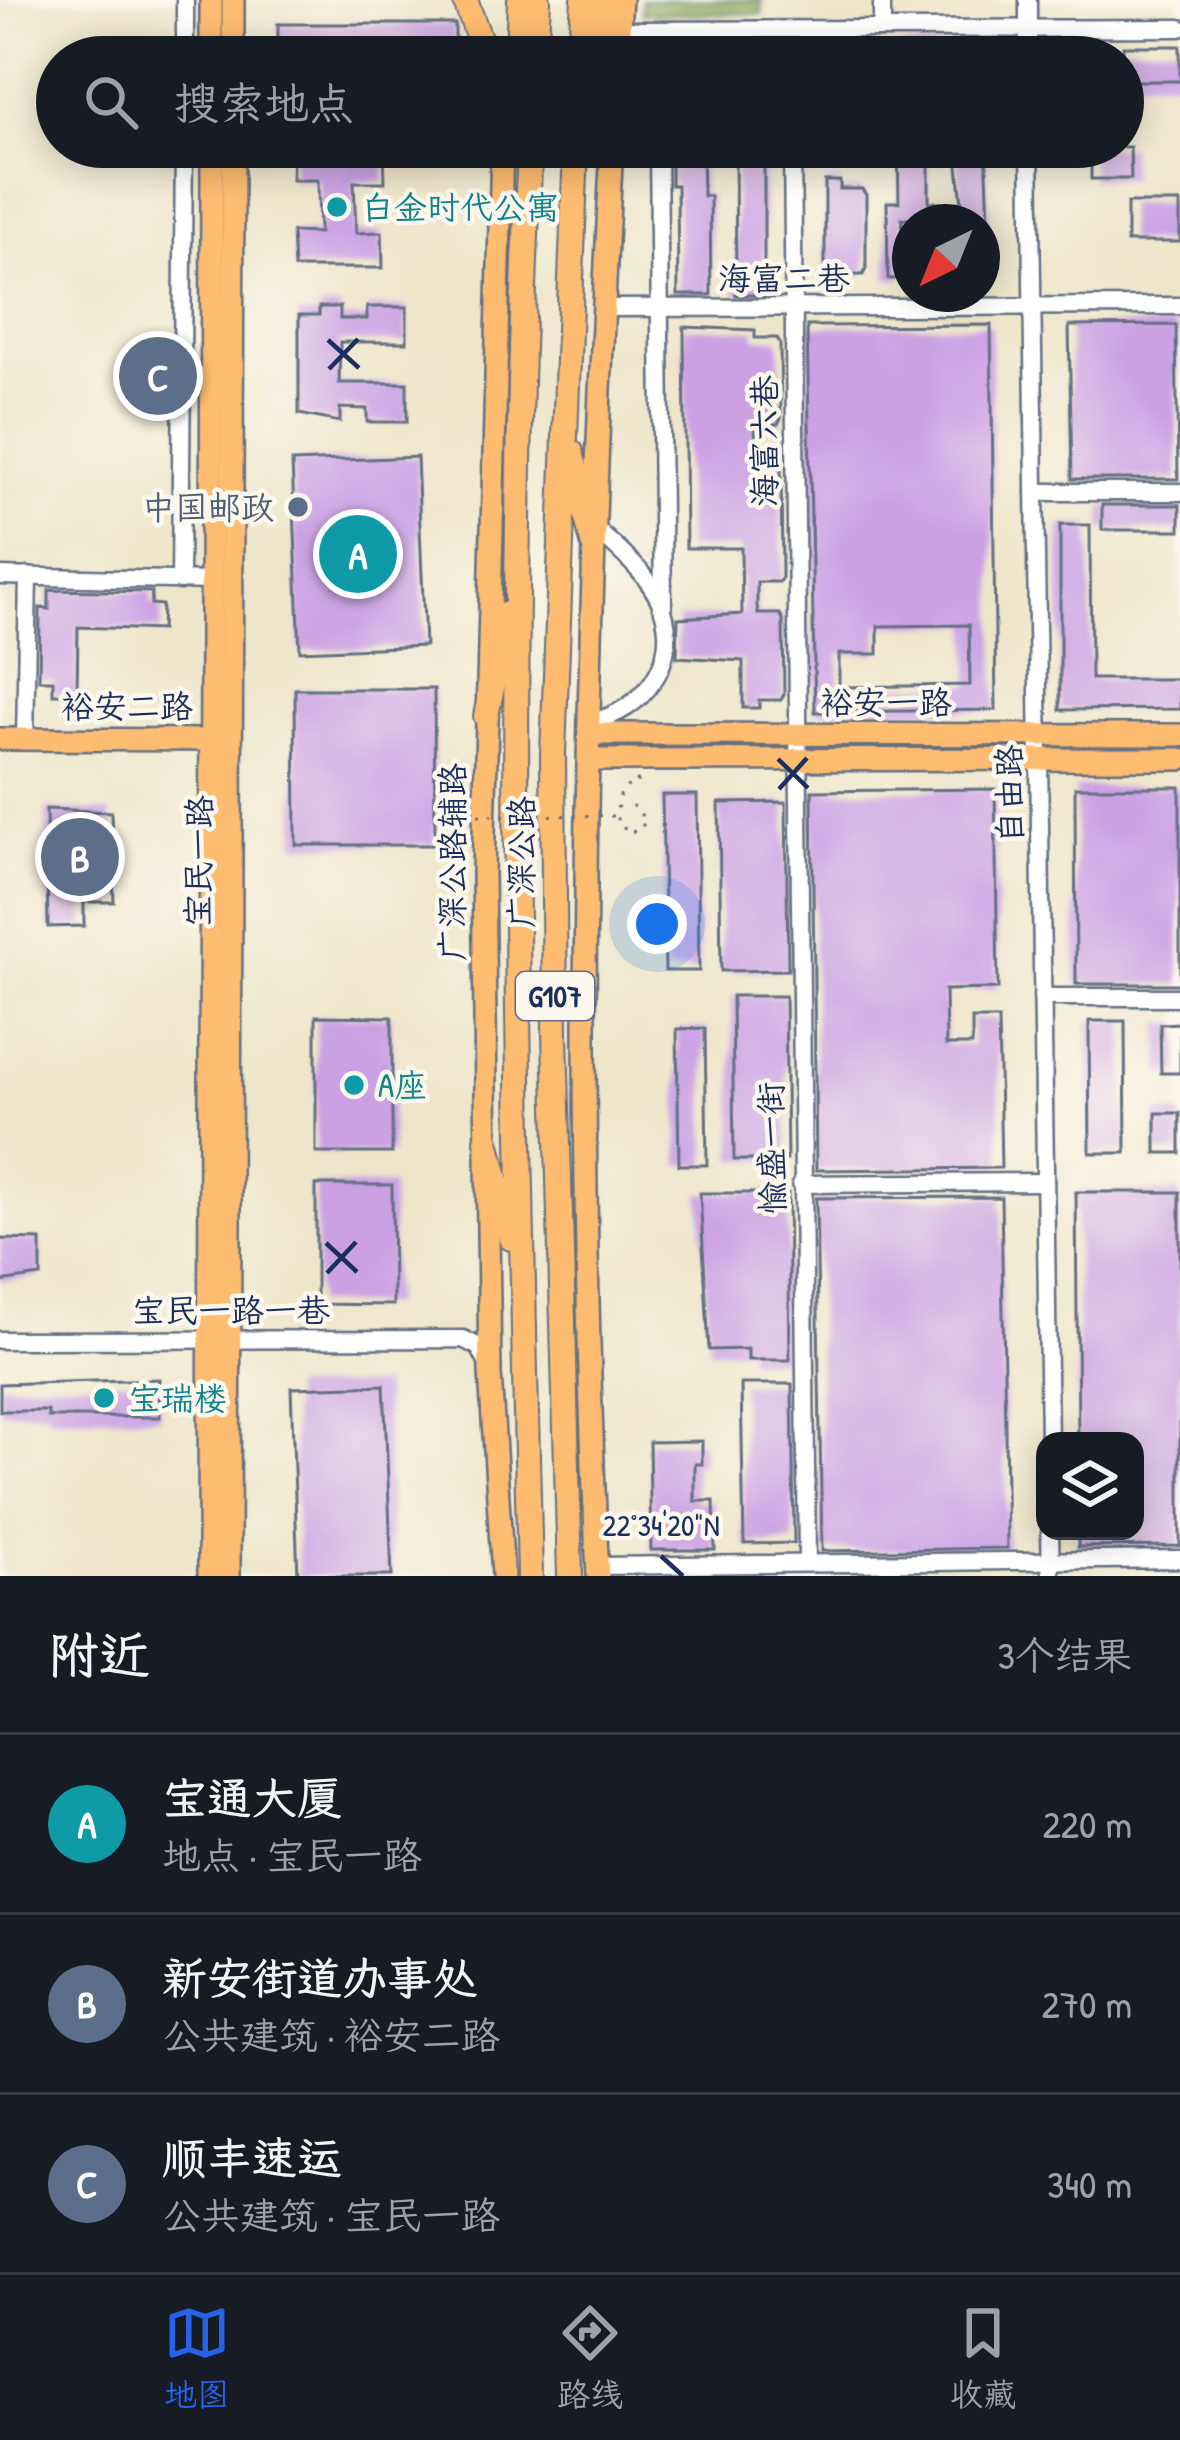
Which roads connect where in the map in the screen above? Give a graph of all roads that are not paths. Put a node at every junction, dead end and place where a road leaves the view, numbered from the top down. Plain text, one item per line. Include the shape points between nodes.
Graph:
1 (185, 0) edge
2 (211, 0) edge
3 (233, 0) edge
4 (465, 0) edge
5 (479, 0) edge
6 (520, 0) edge
7 (538, 0) edge
8 (584, 0) edge
9 (608, 0) edge
10 (622, 0) edge
11 (882, 0) edge
12 (1028, 0) edge
13 (1028, 28) junction
14 (1180, 28) edge
15 (882, 29) junction
16 (618, 30) junction
17 (656, 30) junction
18 (185, 36) edge
19 (211, 36) edge
20 (233, 36) edge
21 (487, 36) edge
22 (491, 36) edge
23 (506, 36) edge
24 (536, 36) edge
25 (584, 36) edge
26 (593, 36) edge
27 (618, 36) edge
28 (656, 36) edge
29 (1028, 36) edge
30 (184, 168) edge
31 (212, 168) edge
32 (232, 168) edge
33 (501, 168) edge
34 (516, 168) edge
35 (529, 168) edge
36 (575, 168) edge
37 (611, 168) edge
38 (658, 168) edge
39 (792, 168) edge
40 (1030, 168) edge
41 (1180, 306) edge
42 (1032, 307) junction
43 (603, 308) junction
44 (659, 308) junction
45 (793, 308) junction
46 (522, 310) junction
47 (562, 416) junction
48 (1180, 492) edge
49 (1035, 493) junction
50 (593, 535) junction
51 (518, 558) junction
52 (0, 576) edge
53 (28, 577) junction
54 (180, 581) junction
55 (213, 581) junction
56 (663, 608) junction
57 (486, 716) junction
58 (591, 728) junction
59 (796, 734) junction
60 (1038, 735) junction
61 (1180, 736) edge
62 (0, 739) edge
63 (25, 739) junction
64 (218, 746) junction
65 (0, 752) edge
66 (1039, 759) junction
67 (1180, 759) edge
68 (591, 760) junction
69 (796, 760) junction
70 (1042, 997) junction
71 (1180, 997) edge
72 (487, 1141) junction
73 (1045, 1182) junction
74 (801, 1184) junction
75 (523, 1286) junction
76 (489, 1307) junction
77 (0, 1340) edge
78 (463, 1340) junction
79 (218, 1341) junction
80 (490, 1373) junction
81 (1049, 1432) edge
82 (1180, 1559) edge
83 (807, 1562) junction
84 (1051, 1567) edge
85 (875, 1568) edge
86 (598, 1571) edge
87 (209, 1576) edge
88 (229, 1576) edge
89 (503, 1576) edge
90 (530, 1576) edge
91 (570, 1576) edge

1 - 18 street
2 - 19 main road
3 - 20 main road
4 - 21 highway
5 - 22 highway
6 - 23 highway
7 - 24 highway
8 - 25 highway
9 - 26 highway
10 - 16 main road
11 - 15 street
12 - 13 street
13 - 14 street
13 - 15 street
13 - 29 street
15 - 17 street
16 - 17 street
16 - 27 main road
17 - 28 street
30 - 54 street
31 - 55 main road, 宝民一路
32 - 64 main road, 宝民一路
33 - 57 main road, 广深公路辅路
34 - 46 highway
35 - 46 highway, 广深公路 / G107
36 - 47 highway, 广深公路 / G107
37 - 43 main road
38 - 44 street
39 - 45 street, 海富六巷
40 - 42 street, 自由路
41 - 42 street, 海富二巷
42 - 45 street, 海富二巷
42 - 49 street, 自由路
43 - 44 street, 海富二巷
43 - 50 main road
44 - 45 street, 海富二巷
44 - 56 street
45 - 59 street, 海富六巷
46 - 51 highway, 广深公路 / G107
47 - 50 highway
47 - 91 highway, 广深公路 / G107 via 555,1035
48 - 49 street
49 - 60 street, 自由路
50 - 56 street via 625,556
50 - 58 main road
51 - 57 highway
51 - 75 highway, 广深公路 / G107
52 - 53 street
53 - 54 street
53 - 63 street
54 - 55 street
55 - 64 main road, 宝民一路
56 - 58 street via 664,662 651,687
57 - 72 main road, 广深公路辅路
58 - 59 main road, 裕安一路
58 - 68 main road
59 - 60 main road, 裕安一路
59 - 69 street, 愉盛一街
60 - 61 main road, 裕安一路
60 - 66 street, 自由路
62 - 63 main road, 裕安二路
63 - 64 main road, 裕安二路
64 - 65 main road, 裕安二路
64 - 79 main road, 宝民一路
66 - 67 main road, 裕安一路
66 - 69 main road, 裕安一路
66 - 70 street, 自由路
68 - 69 main road, 裕安一路
68 - 86 main road via 586,1038
69 - 74 street, 愉盛一街
70 - 71 street
70 - 73 street, 自由路
72 - 75 highway
72 - 76 main road, 广深公路辅路
73 - 74 street
73 - 81 street, 自由路
74 - 83 street, 愉盛一街
75 - 90 highway, 广深公路 / G107
76 - 78 street via 479,1330
76 - 80 main road, 广深公路辅路
77 - 79 street, 宝民一路一巷
78 - 79 street, 宝民一路一巷
78 - 80 street via 485,1354
79 - 87 main road, 宝民一路
79 - 88 main road, 宝民一路
80 - 89 main road, 广深公路辅路
82 - 84 street
83 - 85 street
83 - 86 street
84 - 85 street

